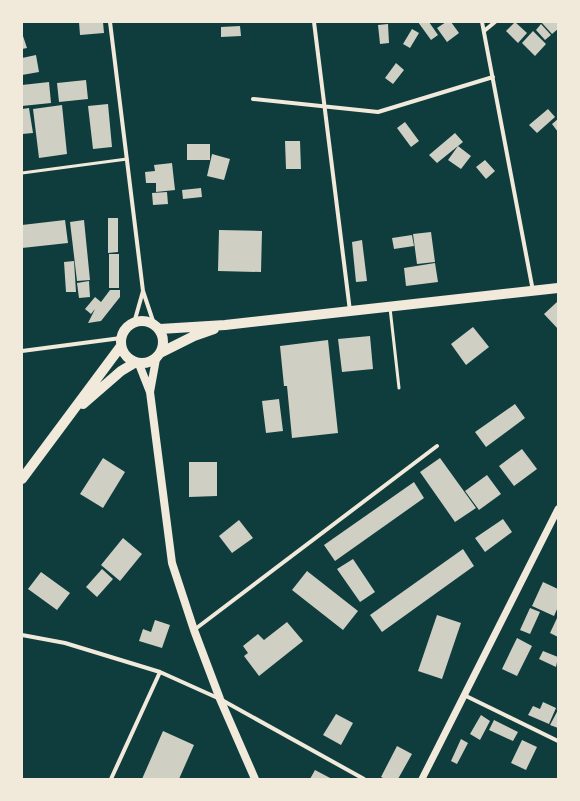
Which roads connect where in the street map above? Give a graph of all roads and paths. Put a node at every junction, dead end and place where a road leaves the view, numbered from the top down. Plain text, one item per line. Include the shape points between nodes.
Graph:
1 (110, 22) edge
2 (314, 22) edge
3 (482, 22) edge
4 (495, 22) edge
5 (484, 31) junction
6 (493, 77) junction
7 (253, 99) dead end
8 (324, 106) junction
9 (127, 159) junction
10 (22, 174) edge
11 (558, 288) edge
12 (143, 291) junction
13 (533, 291) junction
14 (390, 307) junction
15 (350, 311) junction
16 (134, 323) junction
17 (225, 325) junction
18 (157, 326) junction
19 (121, 342) junction
20 (22, 351) edge
21 (159, 356) junction
22 (137, 363) junction
23 (399, 388) dead end
24 (150, 392) junction
25 (62, 426) junction
26 (437, 446) dead end
27 (22, 479) edge
28 (558, 510) edge
29 (194, 630) junction
30 (23, 634) edge
31 (160, 672) junction
32 (466, 696) junction
33 (220, 699) junction
34 (558, 741) edge
35 (111, 779) edge
36 (255, 779) edge
37 (364, 779) edge
38 (422, 779) edge

1 - 9 street
2 - 8 street
3 - 5 street
4 - 5 street
5 - 6 street
6 - 8 street via 378,112
6 - 13 street
7 - 8 street
8 - 15 street
9 - 10 lane
9 - 12 street
11 - 13 main road
12 - 16 street
12 - 18 street
13 - 14 main road
14 - 15 main road
14 - 23 lane
15 - 17 main road
16 - 18 main road via 147,321
16 - 19 main road via 125,330
17 - 18 main road
17 - 21 main road via 194,336
18 - 21 main road via 164,344
19 - 20 street
19 - 22 main road via 124,354
19 - 25 main road
21 - 22 main road via 148,363
21 - 24 main road
22 - 24 main road
22 - 25 main road via 121,371 98,390
24 - 29 main road via 172,563
25 - 27 main road
26 - 29 street
28 - 32 street
29 - 33 main road
30 - 31 street via 65,643
31 - 33 street
31 - 35 street
32 - 34 street
32 - 38 street
33 - 36 main road
33 - 37 street

